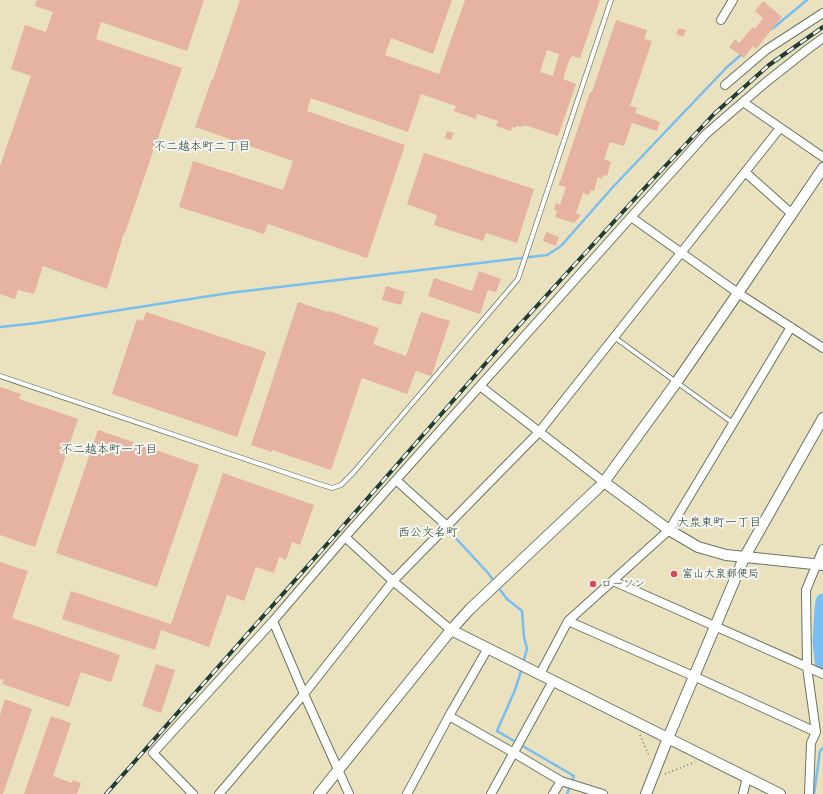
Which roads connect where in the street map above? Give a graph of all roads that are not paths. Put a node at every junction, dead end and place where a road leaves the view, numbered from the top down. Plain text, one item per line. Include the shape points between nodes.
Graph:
1 (611, 0) edge
2 (733, 0) edge
3 (823, 13) edge
4 (721, 20) dead end
5 (823, 38) edge
6 (725, 85) dead end
7 (743, 102) junction
8 (780, 128) junction
9 (823, 157) edge
10 (823, 168) edge
11 (745, 172) junction
12 (792, 214) junction
13 (631, 217) junction
14 (681, 252) junction
15 (738, 293) junction
16 (791, 327) junction
17 (614, 337) junction
18 (823, 348) edge
19 (0, 376) edge
20 (676, 383) junction
21 (480, 386) junction
22 (823, 418) edge
23 (733, 424) junction
24 (539, 432) junction
25 (396, 480) junction
26 (604, 482) junction
27 (447, 526) junction
28 (669, 530) junction
29 (345, 537) junction
30 (823, 549) edge
31 (744, 558) junction
32 (820, 565) edge
33 (394, 581) junction
34 (613, 581) junction
35 (273, 621) junction
36 (568, 621) junction
37 (715, 627) junction
38 (451, 630) junction
39 (488, 648) junction
40 (806, 667) junction
41 (540, 674) junction
42 (823, 674) edge
43 (694, 676) junction
44 (553, 681) junction
45 (304, 694) junction
46 (448, 716) junction
47 (816, 732) junction
48 (668, 738) junction
49 (514, 753) junction
50 (339, 770) junction
51 (747, 778) junction
52 (561, 781) junction
53 (193, 794) edge
54 (219, 794) edge
55 (319, 794) edge
56 (349, 794) edge
57 (407, 794) edge
58 (491, 794) edge
59 (553, 794) edge
60 (603, 794) edge
61 (646, 794) edge
62 (743, 794) edge
63 (780, 794) edge
64 (809, 794) edge

1 - 19 lane via 518,280 341,485 332,488 316,483
2 - 4 street
3 - 6 street via 766,50
5 - 7 street
7 - 8 street
7 - 13 street via 706,134
8 - 9 street
8 - 11 street
10 - 12 street
11 - 12 street
11 - 14 street
12 - 15 street
13 - 14 street
13 - 21 street
14 - 15 street
14 - 17 street
15 - 16 street
15 - 20 street
16 - 18 street
16 - 23 street
17 - 20 lane
17 - 24 street
20 - 23 lane
20 - 26 street
21 - 24 street
21 - 25 street
22 - 31 street
23 - 28 street
24 - 26 street
24 - 27 street
25 - 27 street
25 - 29 street
26 - 28 street
26 - 38 street
27 - 33 street
28 - 31 street via 698,547
28 - 34 street
29 - 33 street
29 - 35 street
30 - 32 street
31 - 32 street
31 - 37 street
32 - 40 street via 806,590
33 - 38 street
33 - 45 street
34 - 36 street
34 - 37 street
35 - 45 street
35 - 53 street via 153,754
36 - 41 street
36 - 43 street
37 - 40 street
37 - 43 street
38 - 39 street
38 - 50 street
39 - 41 street
39 - 46 street
40 - 42 street
40 - 47 street
41 - 44 street
43 - 47 street
43 - 48 street
44 - 48 street
44 - 49 street
45 - 50 street
45 - 54 street
46 - 49 street
46 - 57 street
47 - 64 street via 811,743
48 - 51 street
48 - 61 street
49 - 52 street
49 - 58 street
50 - 55 street
50 - 56 street
51 - 62 street
51 - 63 street
52 - 59 street
52 - 60 street

